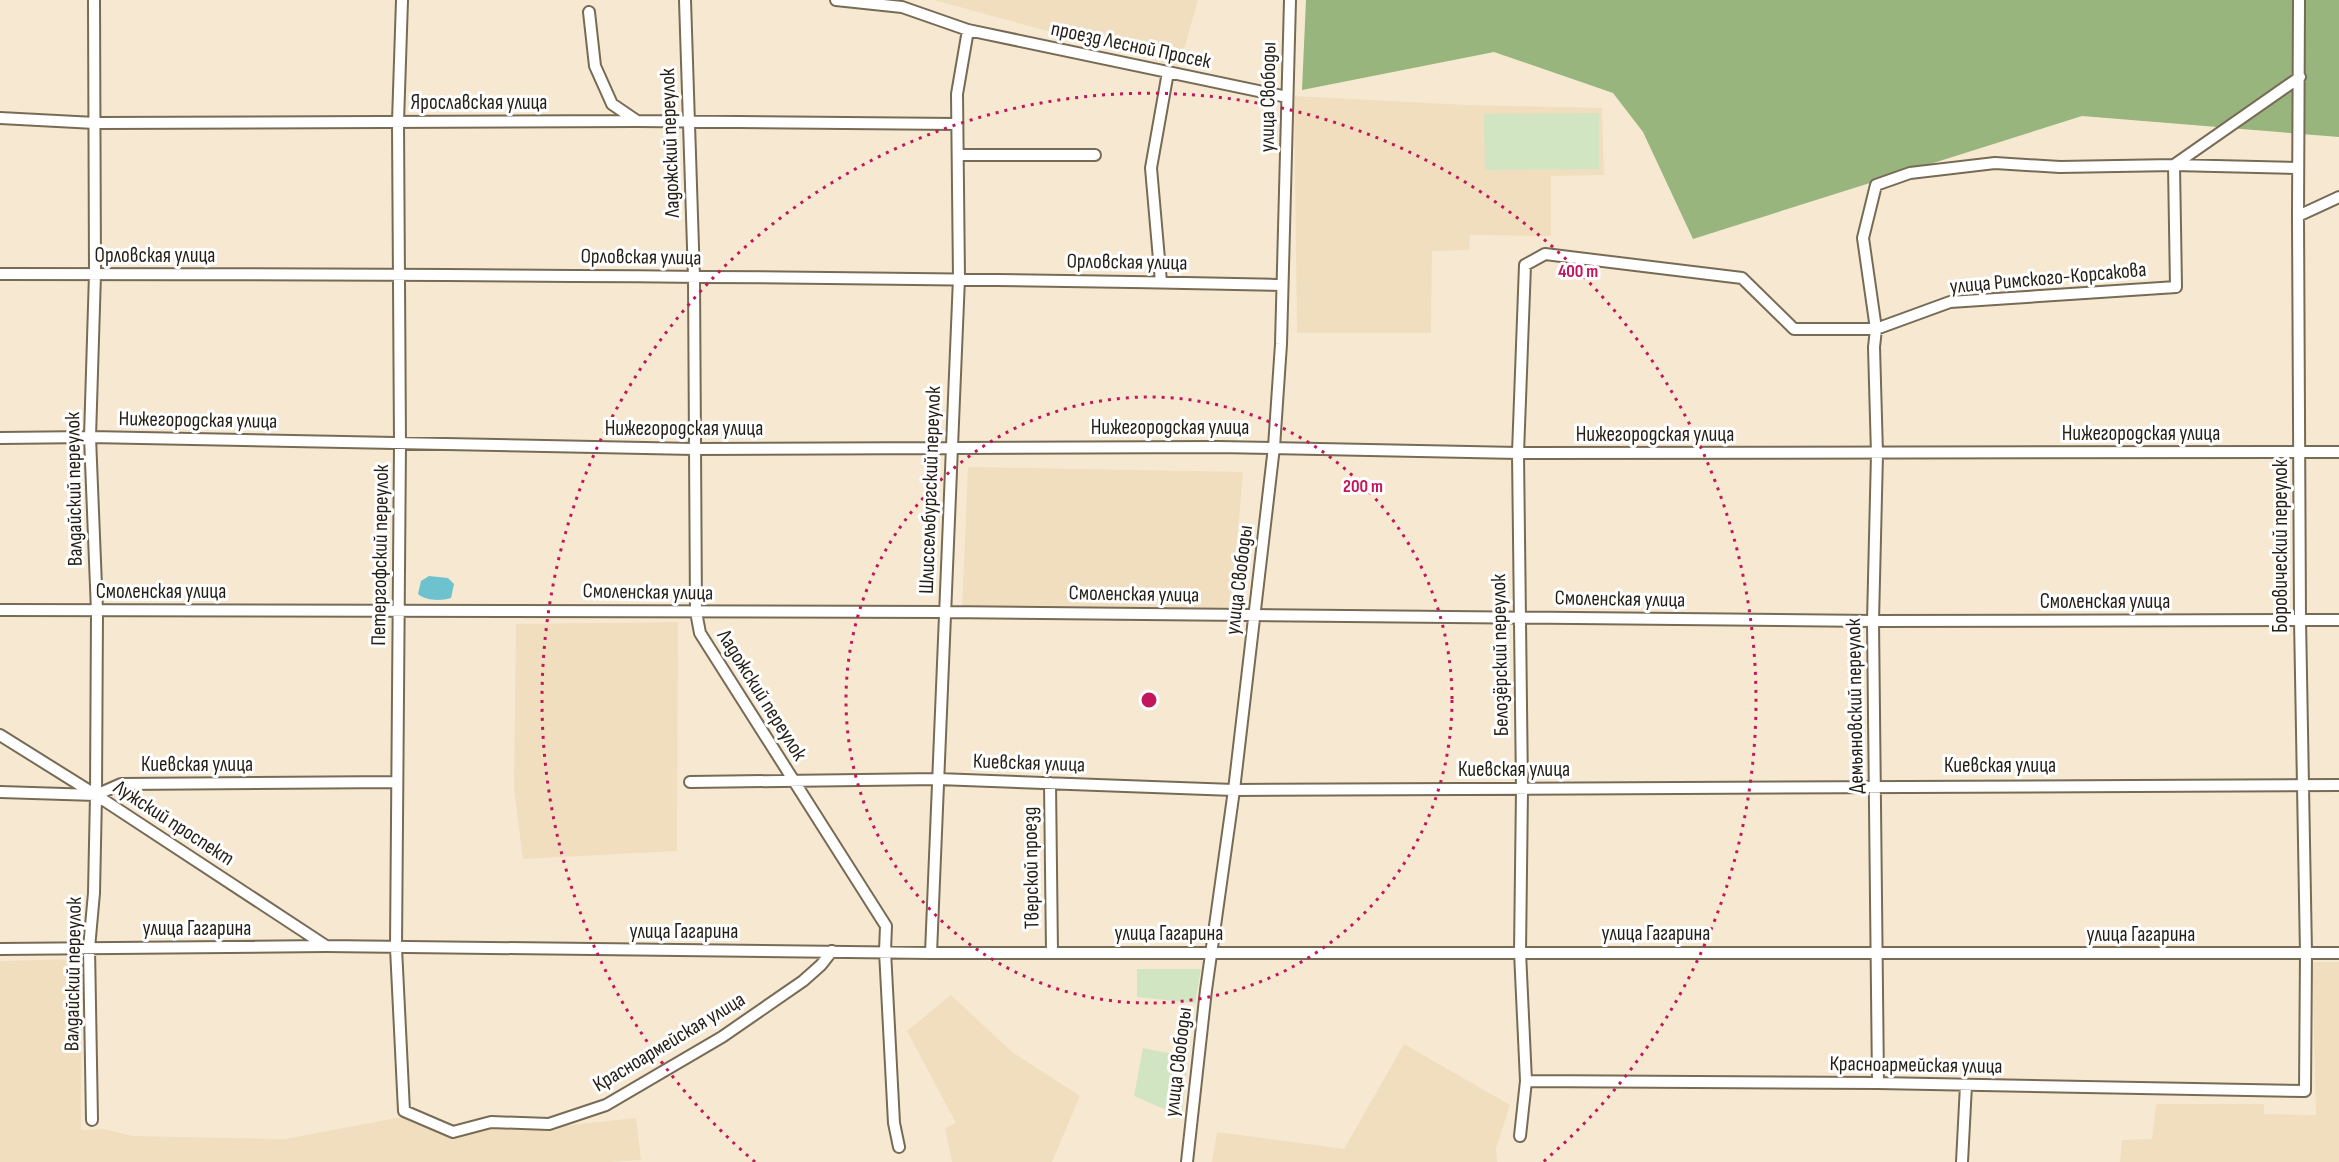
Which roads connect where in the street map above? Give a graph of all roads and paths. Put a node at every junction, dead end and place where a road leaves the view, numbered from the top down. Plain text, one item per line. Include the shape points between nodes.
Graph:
1 (94, 0) edge
2 (402, 0) edge
3 (685, 0) edge
4 (836, 0) edge
5 (1290, 0) edge
6 (2299, 0) edge
7 (589, 12) dead end
8 (968, 30) junction
9 (1168, 72) junction
10 (2300, 78) junction
11 (1287, 97) junction
12 (0, 118) edge
13 (637, 121) junction
14 (398, 122) junction
15 (690, 122) junction
16 (95, 123) junction
17 (957, 124) junction
18 (958, 155) junction
19 (1095, 155) dead end
20 (2174, 165) junction
21 (2298, 168) junction
22 (2339, 198) edge
23 (2298, 216) junction
24 (1525, 265) joint
25 (398, 273) junction
26 (0, 274) edge
27 (95, 274) junction
28 (694, 278) junction
29 (959, 278) junction
30 (1161, 282) junction
31 (1282, 285) junction
32 (1876, 329) junction
33 (90, 437) junction
34 (0, 438) edge
35 (400, 444) junction
36 (951, 446) junction
37 (1274, 447) junction
38 (694, 449) junction
39 (2299, 452) junction
40 (2339, 452) edge
41 (1518, 453) junction
42 (1877, 454) junction
43 (399, 609) junction
44 (0, 610) edge
45 (97, 611) junction
46 (696, 612) junction
47 (945, 612) junction
48 (1254, 615) junction
49 (1519, 617) junction
50 (2300, 620) junction
51 (2339, 620) edge
52 (1873, 621) junction
53 (0, 735) edge
54 (938, 779) junction
55 (794, 780) junction
56 (396, 782) junction
57 (690, 782) dead end
58 (1050, 783) junction
59 (2302, 784) junction
60 (1876, 785) junction
61 (2339, 785) edge
62 (1522, 789) junction
63 (1234, 790) junction
64 (0, 792) edge
65 (96, 795) junction
66 (326, 946) junction
67 (89, 948) junction
68 (396, 948) junction
69 (0, 949) edge
70 (832, 951) junction
71 (885, 951) junction
72 (1520, 952) junction
73 (931, 953) junction
74 (1052, 953) junction
75 (1212, 953) junction
76 (2306, 953) junction
77 (1877, 954) junction
78 (2339, 954) edge
79 (1526, 1081) junction
80 (1878, 1083) junction
81 (1966, 1085) junction
82 (2305, 1091) joint
83 (404, 1111) joint
84 (92, 1120) dead end
85 (1520, 1136) dead end
86 (899, 1147) dead end
87 (1187, 1162) edge
88 (1962, 1162) edge

1 - 16 street, Валдайский переулок
2 - 14 street, Петергофский переулок
3 - 15 street, Ладожский переулок
4 - 8 street, проезд Лесной Просек via 902,7
5 - 11 street, улица Свободы
6 - 10 street, Боровический переулок
7 - 13 street via 595,66 612,104
8 - 9 street, проезд Лесной Просек
8 - 17 street, Шлиссельбургский переулок via 957,94
9 - 11 street, проезд Лесной Просек
9 - 30 street via 1151,168
10 - 20 street
10 - 21 street, Боровический переулок
11 - 31 street, улица Свободы
12 - 16 street, Ярославская улица
13 - 14 street, Ярославская улица
13 - 15 street, Ярославская улица
14 - 16 street, Ярославская улица
14 - 25 street, Петергофский переулок
15 - 17 street, Ярославская улица
15 - 28 street, Ладожский переулок
16 - 27 street, Валдайский переулок
17 - 18 street, Шлиссельбургский переулок
18 - 19 street
18 - 29 street, Шлиссельбургский переулок
20 - 21 street
20 - 32 street, улица Римского-Корсакова via 2176,287 1950,302
20 - 32 street, Демьяновский переулок via 2060,167 1995,163 1910,173 1876,185 1863,238
21 - 23 street, Боровический переулок
22 - 23 street
23 - 39 street, Боровический переулок
24 - 32 street, улица Римского-Корсакова via 1545,255 1742,278 1794,329
24 - 41 street, Белозёрский переулок
25 - 27 street, Орловская улица
25 - 28 street, Орловская улица
25 - 35 street, Петергофский переулок
26 - 27 street, Орловская улица
27 - 33 street, Валдайский переулок
28 - 29 street, Орловская улица
28 - 38 street, Ладожский переулок
29 - 30 street, Орловская улица
29 - 36 street, Шлиссельбургский переулок
30 - 31 street, Орловская улица
31 - 37 street, улица Свободы
32 - 42 street, Демьяновский переулок
33 - 34 street, Нижегородская улица
33 - 35 street, Нижегородская улица
33 - 45 street, Валдайский переулок
35 - 38 street, Нижегородская улица
35 - 43 street, Петергофский переулок
36 - 37 street, Нижегородская улица
36 - 38 street, Нижегородская улица
36 - 47 street, Шлиссельбургский переулок
37 - 41 street, Нижегородская улица
37 - 48 street, улица Свободы
38 - 46 street, Ладожский переулок
39 - 40 street, Нижегородская улица
39 - 42 street, Нижегородская улица
39 - 50 street, Боровический переулок
41 - 42 street, Нижегородская улица
41 - 49 street, Белозёрский переулок
42 - 52 street, Демьяновский переулок
43 - 45 street, Смоленская улица
43 - 46 street, Смоленская улица
43 - 56 street, Петергофский переулок
44 - 45 street, Смоленская улица
45 - 65 street, Валдайский переулок
46 - 47 street, Смоленская улица
46 - 55 street, Ладожский переулок via 700,633
47 - 48 street, Смоленская улица
47 - 54 street, Шлиссельбургский переулок
48 - 49 street, Смоленская улица
48 - 63 street, улица Свободы
49 - 52 street, Смоленская улица
49 - 62 street, Белозёрский переулок
50 - 51 street, Смоленская улица
50 - 52 street, Смоленская улица
50 - 59 street, Боровический переулок
52 - 60 street, Демьяновский переулок
53 - 65 street, Лужский проспект
54 - 55 street, Киевская улица
54 - 58 street, Киевская улица
54 - 73 street, Шлиссельбургский переулок
55 - 57 street, Киевская улица
55 - 71 street, Ладожский переулок via 886,926
56 - 65 street, Киевская улица via 122,784
56 - 68 street, Петергофский переулок
58 - 63 street, Киевская улица
58 - 74 street, Тверской проезд
59 - 60 street, Киевская улица
59 - 61 street, Киевская улица
59 - 76 street, Боровический переулок
60 - 62 street, Киевская улица
60 - 77 street, Демьяновский переулок
62 - 63 street, Киевская улица
62 - 72 street, Белозёрский переулок
63 - 75 street, улица Свободы
64 - 65 street, Киевская улица
65 - 66 street, Лужский проспект
65 - 67 street, Валдайский переулок
66 - 67 street, улица Гагарина
66 - 68 street, улица Гагарина
67 - 69 street, улица Гагарина
67 - 84 street, Валдайский переулок
68 - 70 street, улица Гагарина
68 - 83 street, Петергофский переулок
70 - 71 street, улица Гагарина
70 - 83 street, Красноармейская улица via 803,981 722,1037 606,1106 549,1124 491,1122 453,1132
71 - 73 street, улица Гагарина
71 - 86 street, Ладожский переулок via 894,1123
72 - 75 street, улица Гагарина
72 - 77 street, улица Гагарина
72 - 79 street, Белозёрский переулок
73 - 74 street, улица Гагарина
74 - 75 street, улица Гагарина
75 - 87 street, улица Свободы
76 - 77 street, улица Гагарина
76 - 78 street, улица Гагарина
76 - 82 street, Боровический переулок
77 - 80 street, Демьяновский переулок
79 - 80 street, Красноармейская улица
79 - 85 street, Белозёрский переулок
80 - 81 street, Красноармейская улица
81 - 82 street, Красноармейская улица
81 - 88 street

